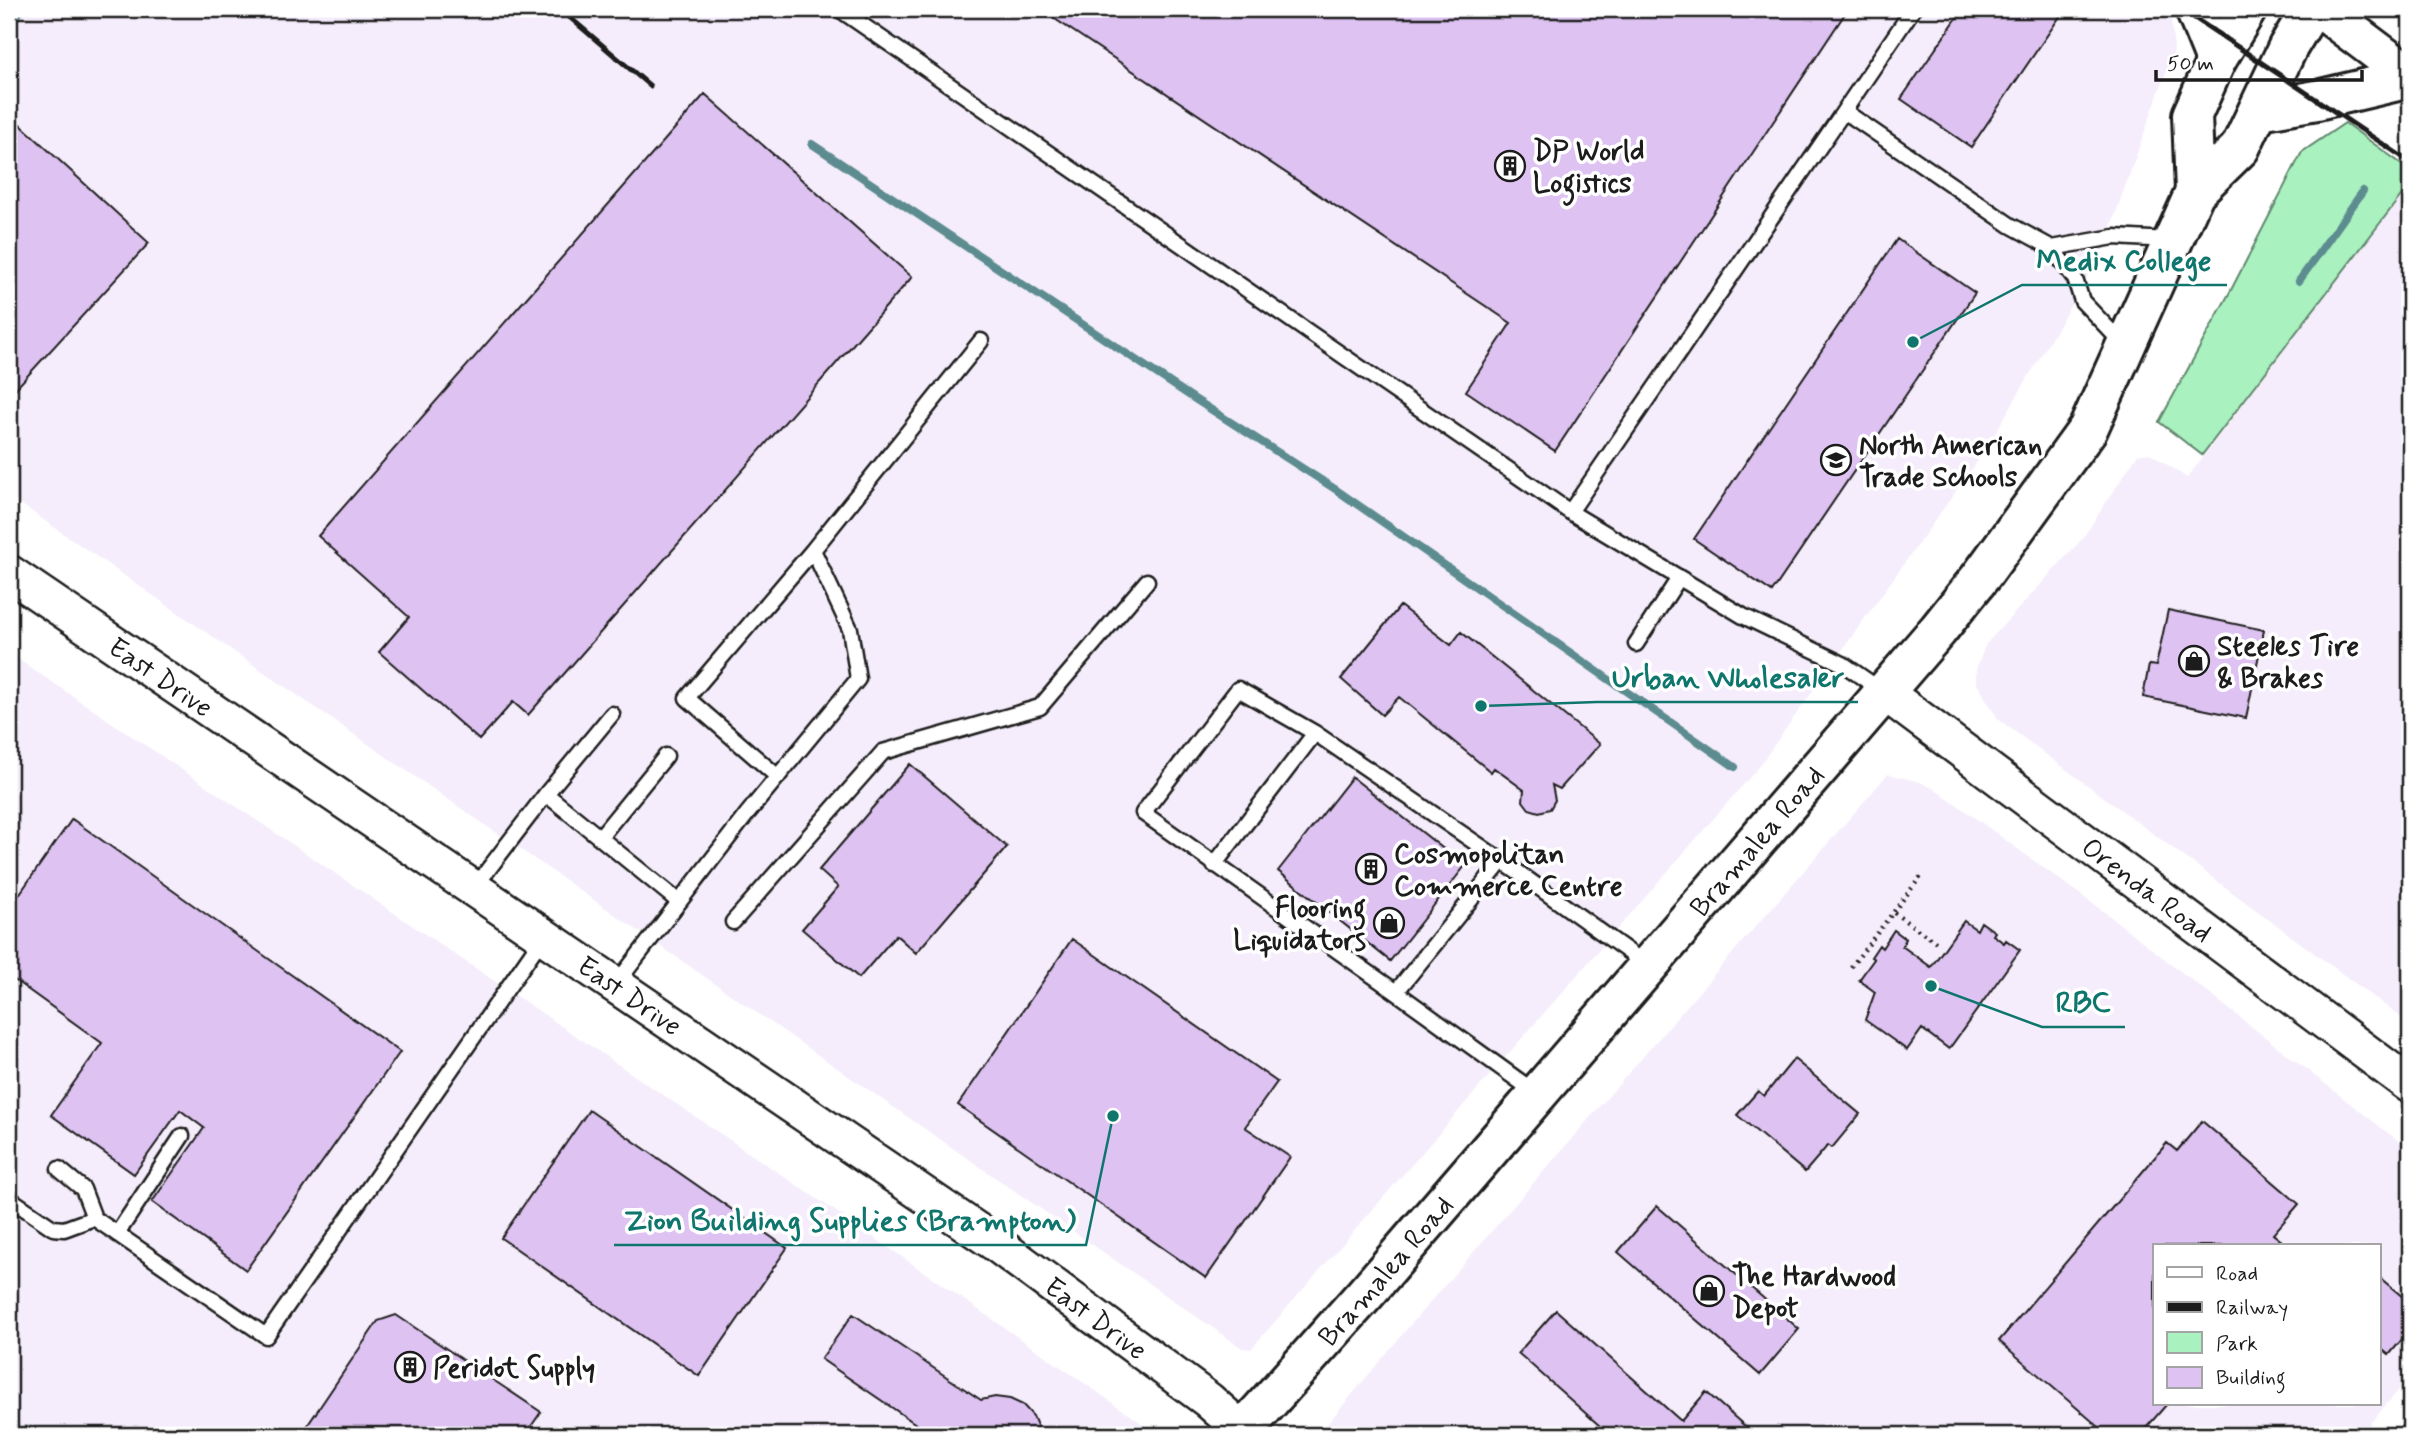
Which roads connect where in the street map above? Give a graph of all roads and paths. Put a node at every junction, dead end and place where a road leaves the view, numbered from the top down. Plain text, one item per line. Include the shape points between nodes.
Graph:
1 (839, 9) edge
2 (1913, 9) edge
3 (2195, 9) edge
4 (2247, 9) edge
5 (2311, 9) edge
6 (2321, 9) edge
7 (2216, 61) junction
8 (2410, 77) edge
9 (2259, 110) junction
10 (1844, 111) junction
11 (2195, 192) junction
12 (2171, 240) junction
13 (2052, 248) junction
14 (981, 341) dead end
15 (2124, 346) junction
16 (1570, 512) junction
17 (813, 550) junction
18 (9, 573) edge
19 (1679, 579) junction
20 (1147, 581) dead end
21 (1636, 644) dead end
22 (1884, 692) junction
23 (612, 714) dead end
24 (1315, 733) junction
25 (666, 756) dead end
26 (778, 777) junction
27 (546, 794) junction
28 (600, 837) junction
29 (1502, 861) junction
30 (1214, 865) junction
31 (1922, 875) dead end
32 (474, 890) junction
33 (679, 902) junction
34 (1894, 913) junction
35 (733, 922) dead end
36 (543, 937) junction
37 (1940, 945) dead end
38 (1648, 966) junction
39 (1851, 967) dead end
40 (615, 986) junction
41 (1396, 992) junction
42 (2410, 1084) edge
43 (1537, 1094) junction
44 (182, 1136) dead end
45 (59, 1169) dead end
46 (9, 1198) edge
47 (94, 1218) junction
48 (117, 1234) junction
49 (1241, 1433) edge

1 - 16 lane
2 - 10 lane
3 - 7 main road
4 - 7 main road, Bramalea Road
5 - 9 main road, Bramalea Road
6 - 8 main road
7 - 11 main road, Bramalea Road via 2192,115
8 - 9 main road
9 - 11 main road, Bramalea Road via 2240,148
10 - 13 lane via 2010,225
10 - 16 lane
11 - 12 main road, Bramalea Road
12 - 13 lane via 2114,237
12 - 15 main road, Bramalea Road
13 - 15 lane via 2075,279 2082,301
14 - 17 lane
15 - 22 main road, Bramalea Road via 2075,448 1982,575
16 - 19 lane
17 - 26 lane via 850,629 858,680
17 - 26 lane via 687,698
18 - 32 street, East Drive
19 - 21 lane
19 - 22 lane via 1743,617 1843,664
20 - 35 lane via 1040,707 883,752
22 - 38 main road, Bramalea Road
22 - 42 street, Orenda Road
23 - 27 lane
24 - 29 lane
24 - 30 lane
24 - 30 lane via 1238,689 1143,813
25 - 28 lane
26 - 33 lane
27 - 28 lane
27 - 32 lane
28 - 33 lane
29 - 38 lane
29 - 41 lane
30 - 41 lane
31 - 34 path
32 - 36 street, East Drive
33 - 40 lane
34 - 37 path
34 - 39 path
36 - 40 street, East Drive
36 - 48 lane via 266,1336
38 - 43 main road, Bramalea Road
40 - 49 street, East Drive via 995,1243 1208,1401
41 - 43 lane
43 - 49 main road, Bramalea Road
44 - 48 lane
45 - 47 lane via 83,1189
46 - 47 lane via 53,1228 64,1229
47 - 48 lane

